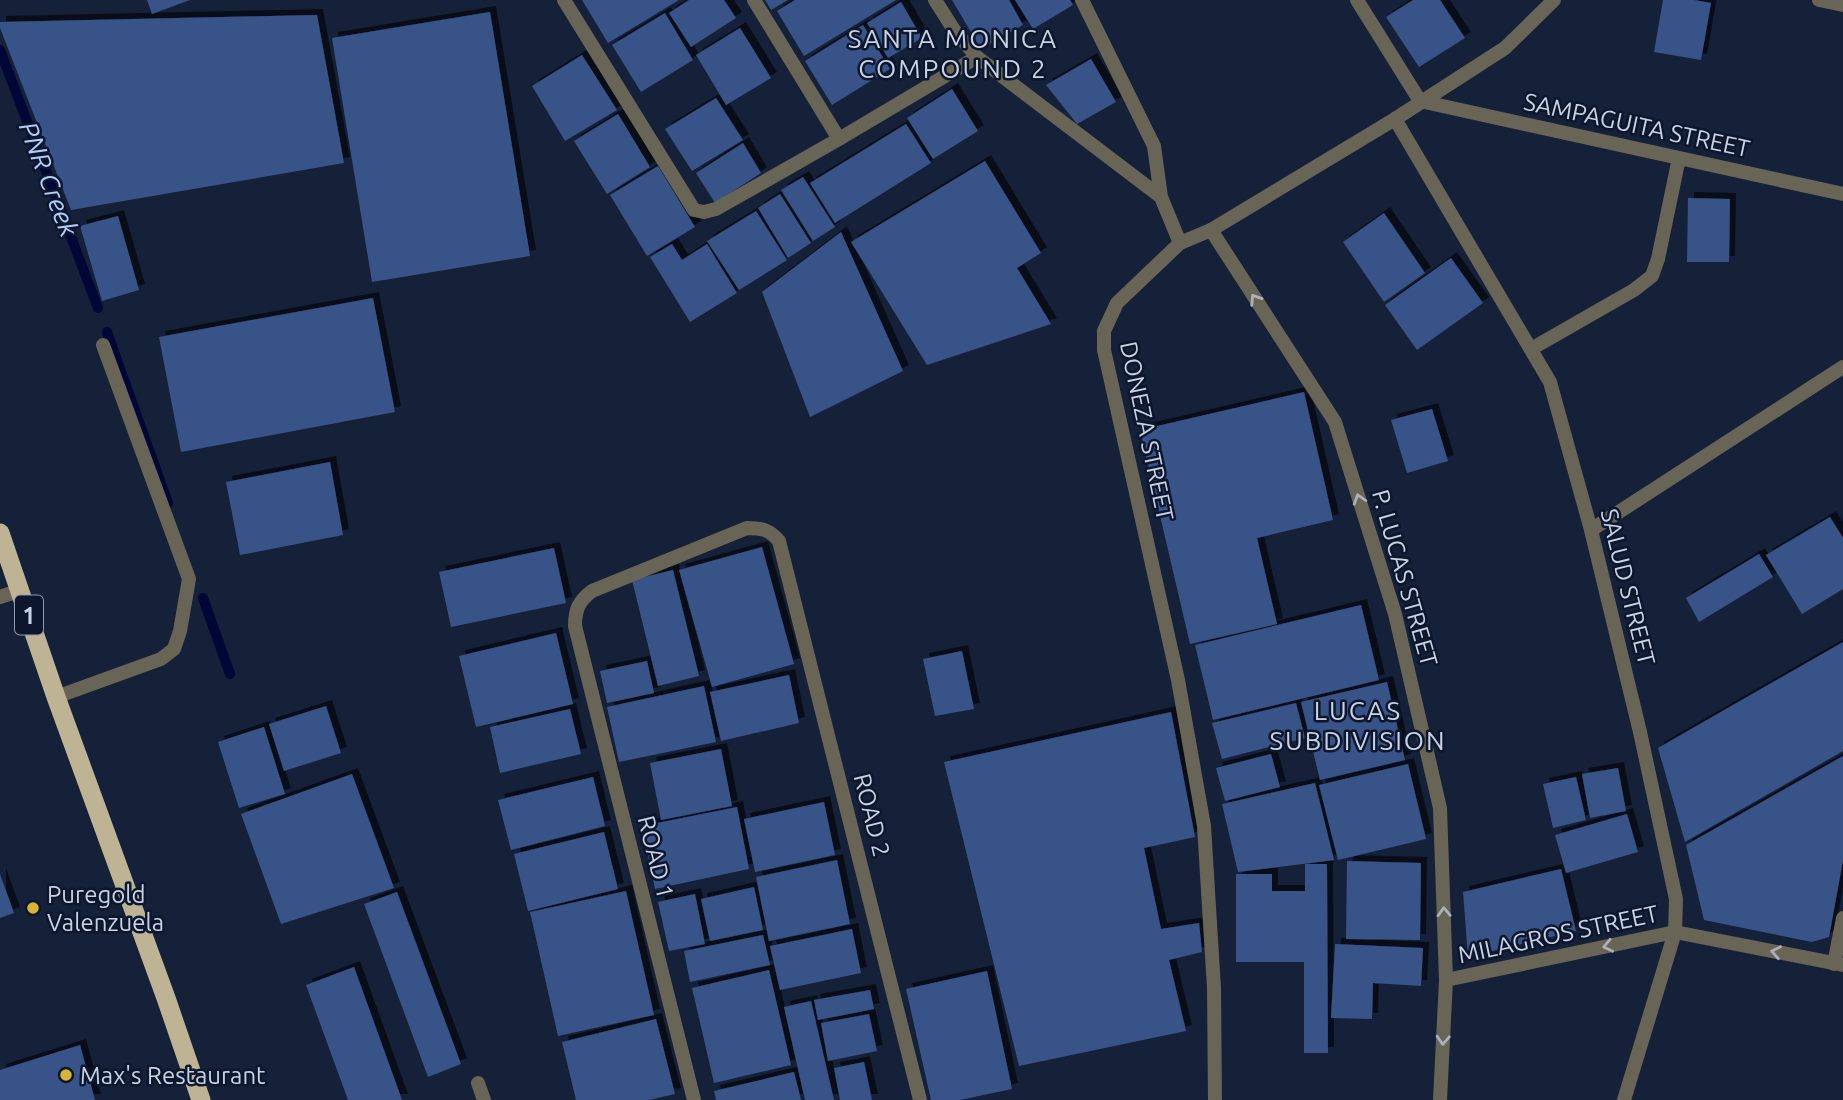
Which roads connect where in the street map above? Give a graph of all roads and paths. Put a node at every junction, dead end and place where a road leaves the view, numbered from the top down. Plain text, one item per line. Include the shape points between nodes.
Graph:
1 (564, 0) edge
2 (754, 0) edge
3 (936, 0) edge
4 (1082, 0) edge
5 (1357, 0) edge
6 (1555, 0) edge
7 (1820, 0) edge
8 (1843, 5) edge
9 (977, 57) junction
10 (1420, 101) junction
11 (1395, 119) junction
12 (839, 139) junction
13 (1679, 158) junction
14 (1843, 194) edge
15 (1161, 197) junction
16 (1211, 230) junction
17 (1180, 243) junction
18 (103, 345) dead end
19 (1531, 349) junction
20 (1843, 367) edge
21 (1591, 530) junction
22 (0, 533) edge
23 (779, 541) joint
24 (21, 590) junction
25 (0, 597) edge
26 (56, 697) junction
27 (1843, 918) edge
28 (1675, 932) junction
29 (1839, 965) edge
30 (1446, 980) junction
31 (478, 1083) dead end
32 (201, 1100) edge
33 (484, 1100) edge
34 (694, 1100) edge
35 (920, 1100) edge
36 (1215, 1100) edge
37 (1440, 1100) edge
38 (1624, 1100) edge

1 - 12 street via 694,210 716,209
2 - 12 street
3 - 9 street
4 - 15 street via 1154,146
5 - 10 street
6 - 10 street, DONEZA STREET via 1506,48
7 - 8 street
9 - 12 street
9 - 15 street
10 - 11 street, DONEZA STREET
10 - 13 street, SAMPAGUITA STREET
11 - 16 street, DONEZA STREET
11 - 19 street, SALUD STREET
13 - 14 street, SAMPAGUITA STREET
13 - 19 street via 1652,276
15 - 17 street
16 - 17 street, DONEZA STREET
30 -> 16 street, P. LUCAS STREET via 1440,808 1395,614 1335,422
17 - 36 street, DONEZA STREET via 1117,303 1104,331 1104,350 1178,680 1204,826
18 - 26 street via 189,579 174,649 161,659
19 - 21 street, SALUD STREET via 1550,382
20 - 21 street
21 - 28 street, SALUD STREET via 1676,899
22 - 24 highway, 1
23 - 34 street, ROAD 1 via 772,532 747,528 592,591 580,600 575,612
23 - 35 street, ROAD 2
24 - 25 street
24 - 26 highway, 1
26 - 32 highway, 1
27 - 29 street
29 -> 28 street, MILAGROS STREET
28 -> 30 street, MILAGROS STREET
28 - 38 street, SALUD STREET
30 -> 37 street, P. LUCAS STREET
31 - 33 street

